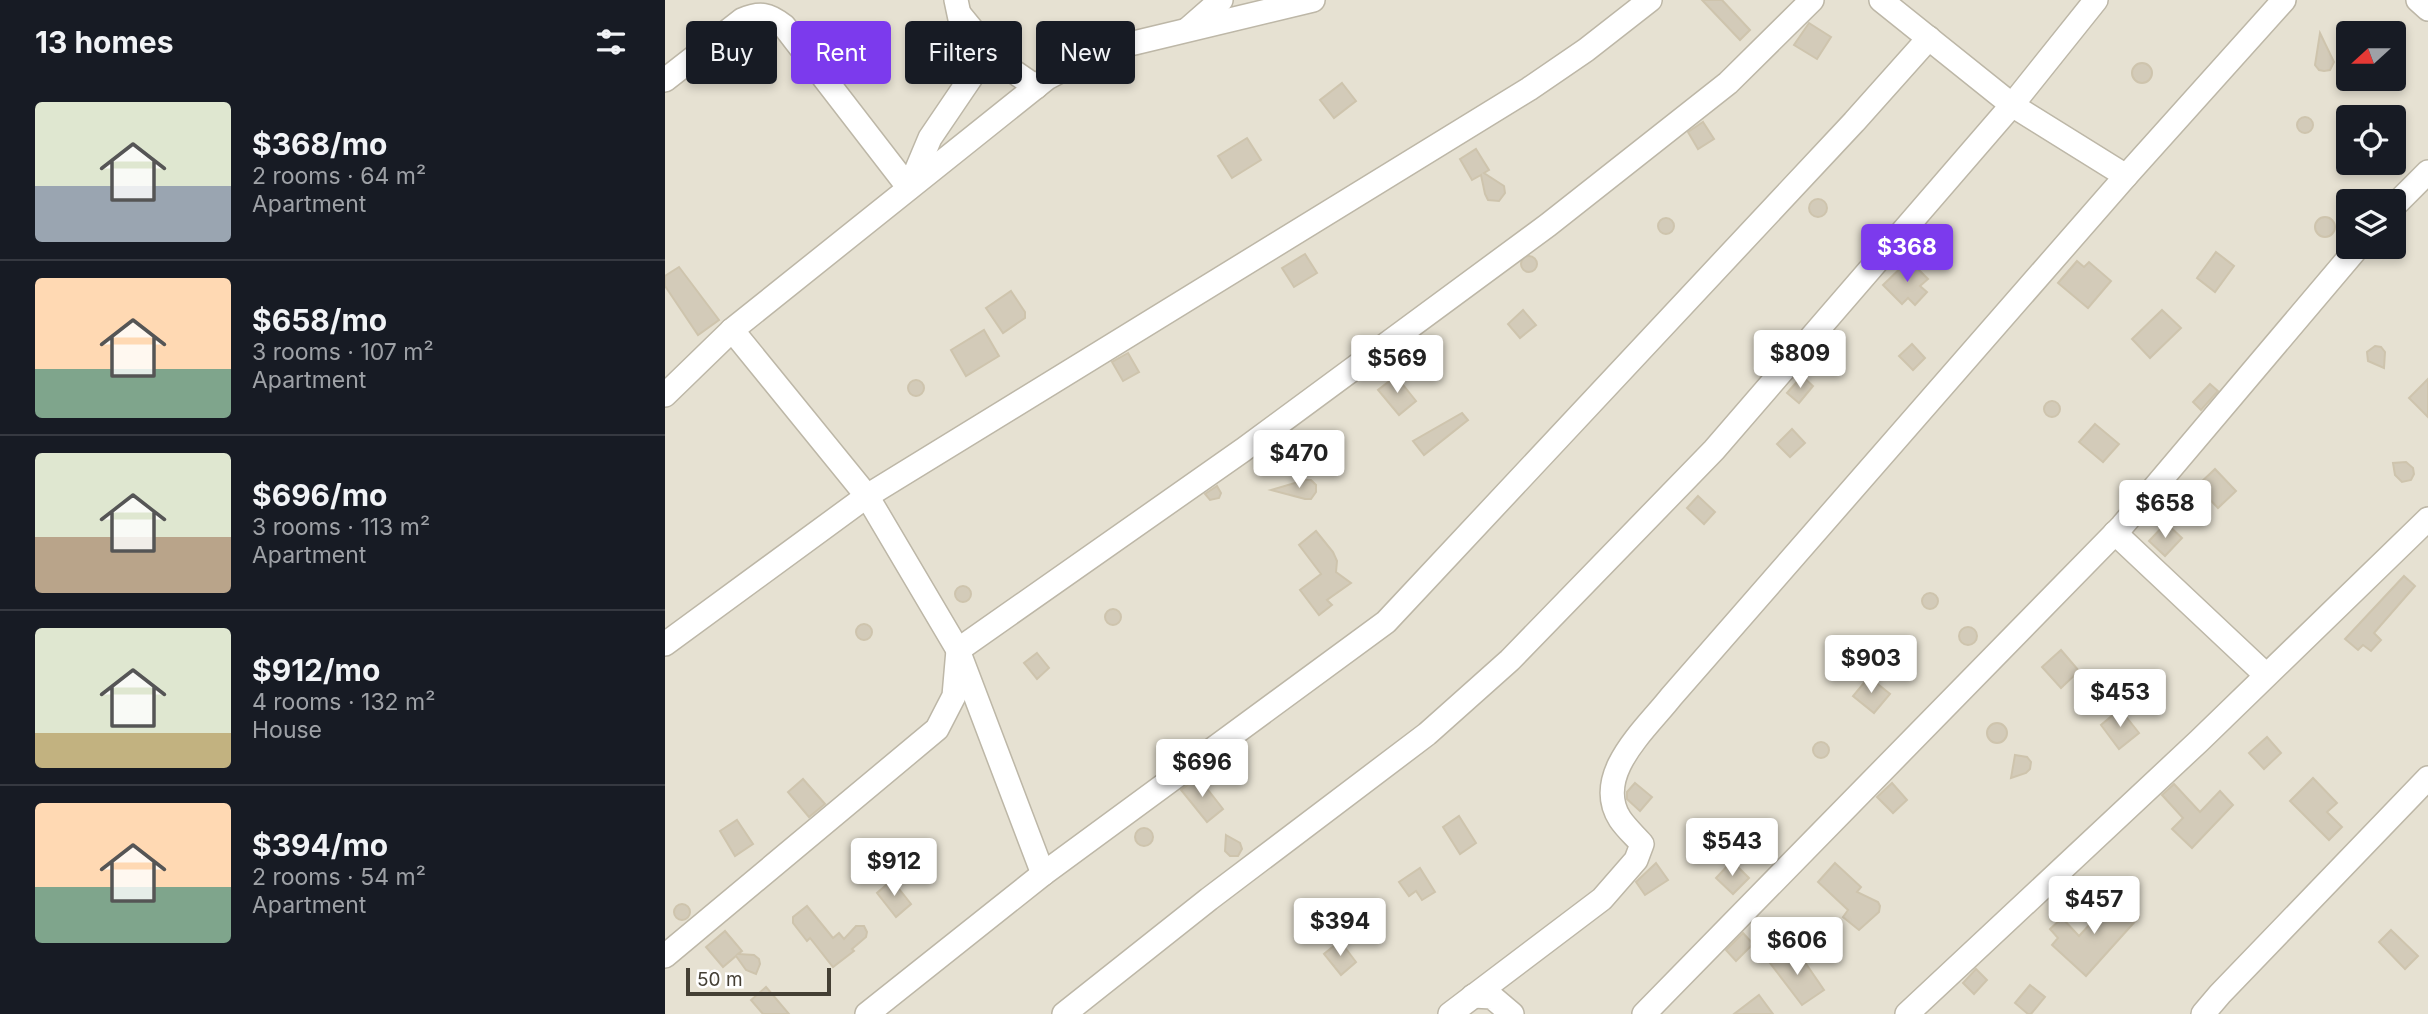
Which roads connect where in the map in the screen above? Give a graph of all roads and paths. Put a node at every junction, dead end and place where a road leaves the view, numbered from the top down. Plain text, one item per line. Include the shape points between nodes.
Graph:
1 (1220, 0) edge
2 (1313, 0) edge
3 (1650, 0) edge
4 (1812, 0) edge
5 (1881, 0) edge
6 (2096, 0) edge
7 (2284, 0) edge
8 (2418, 0) edge
9 (954, 4) edge
10 (766, 8) edge
11 (2428, 9) edge
12 (1185, 31) junction
13 (1929, 38) junction
14 (665, 80) edge
15 (1036, 86) junction
16 (2013, 105) junction
17 (2428, 172) edge
18 (2126, 176) junction
19 (909, 188) junction
20 (2406, 194) edge
21 (2348, 259) edge
22 (732, 330) junction
23 (665, 395) edge
24 (867, 496) junction
25 (2428, 519) edge
26 (2115, 533) junction
27 (665, 644) edge
28 (958, 650) junction
29 (2266, 675) junction
30 (2428, 778) edge
31 (1043, 874) junction
32 (665, 956) edge
33 (1473, 996) junction
34 (867, 1014) edge
35 (1064, 1014) edge
36 (1450, 1014) edge
37 (1512, 1014) edge
38 (1644, 1014) edge
39 (1907, 1014) edge
40 (2203, 1014) edge

1 - 12 street
2 - 12 street
3 - 24 street via 1529,89
4 - 28 street via 1728,83 1548,225 1243,450
5 - 13 street
6 - 16 street
7 - 18 street
8 - 11 street
9 - 15 street via 997,60
9 - 19 street via 972,76 930,138
10 - 14 street via 742,20
10 - 19 street
12 - 15 street via 1091,55
13 - 16 street
13 - 31 street via 1386,622
15 - 19 street
16 - 18 street
16 - 35 street via 1714,450 1510,660 1427,734
17 - 20 street
18 - 33 street via 1627,752 1613,775 1612,796 1619,818 1642,844 1636,860 1602,899
19 - 22 street
21 - 26 street
22 - 23 street
22 - 24 street
24 - 27 street
24 - 28 street
25 - 29 street
26 - 29 street
26 - 38 street
28 - 31 street
28 - 32 street via 954,696 937,729
29 - 39 street
30 - 40 street
31 - 34 street
33 - 36 street
33 - 37 street via 1492,997

